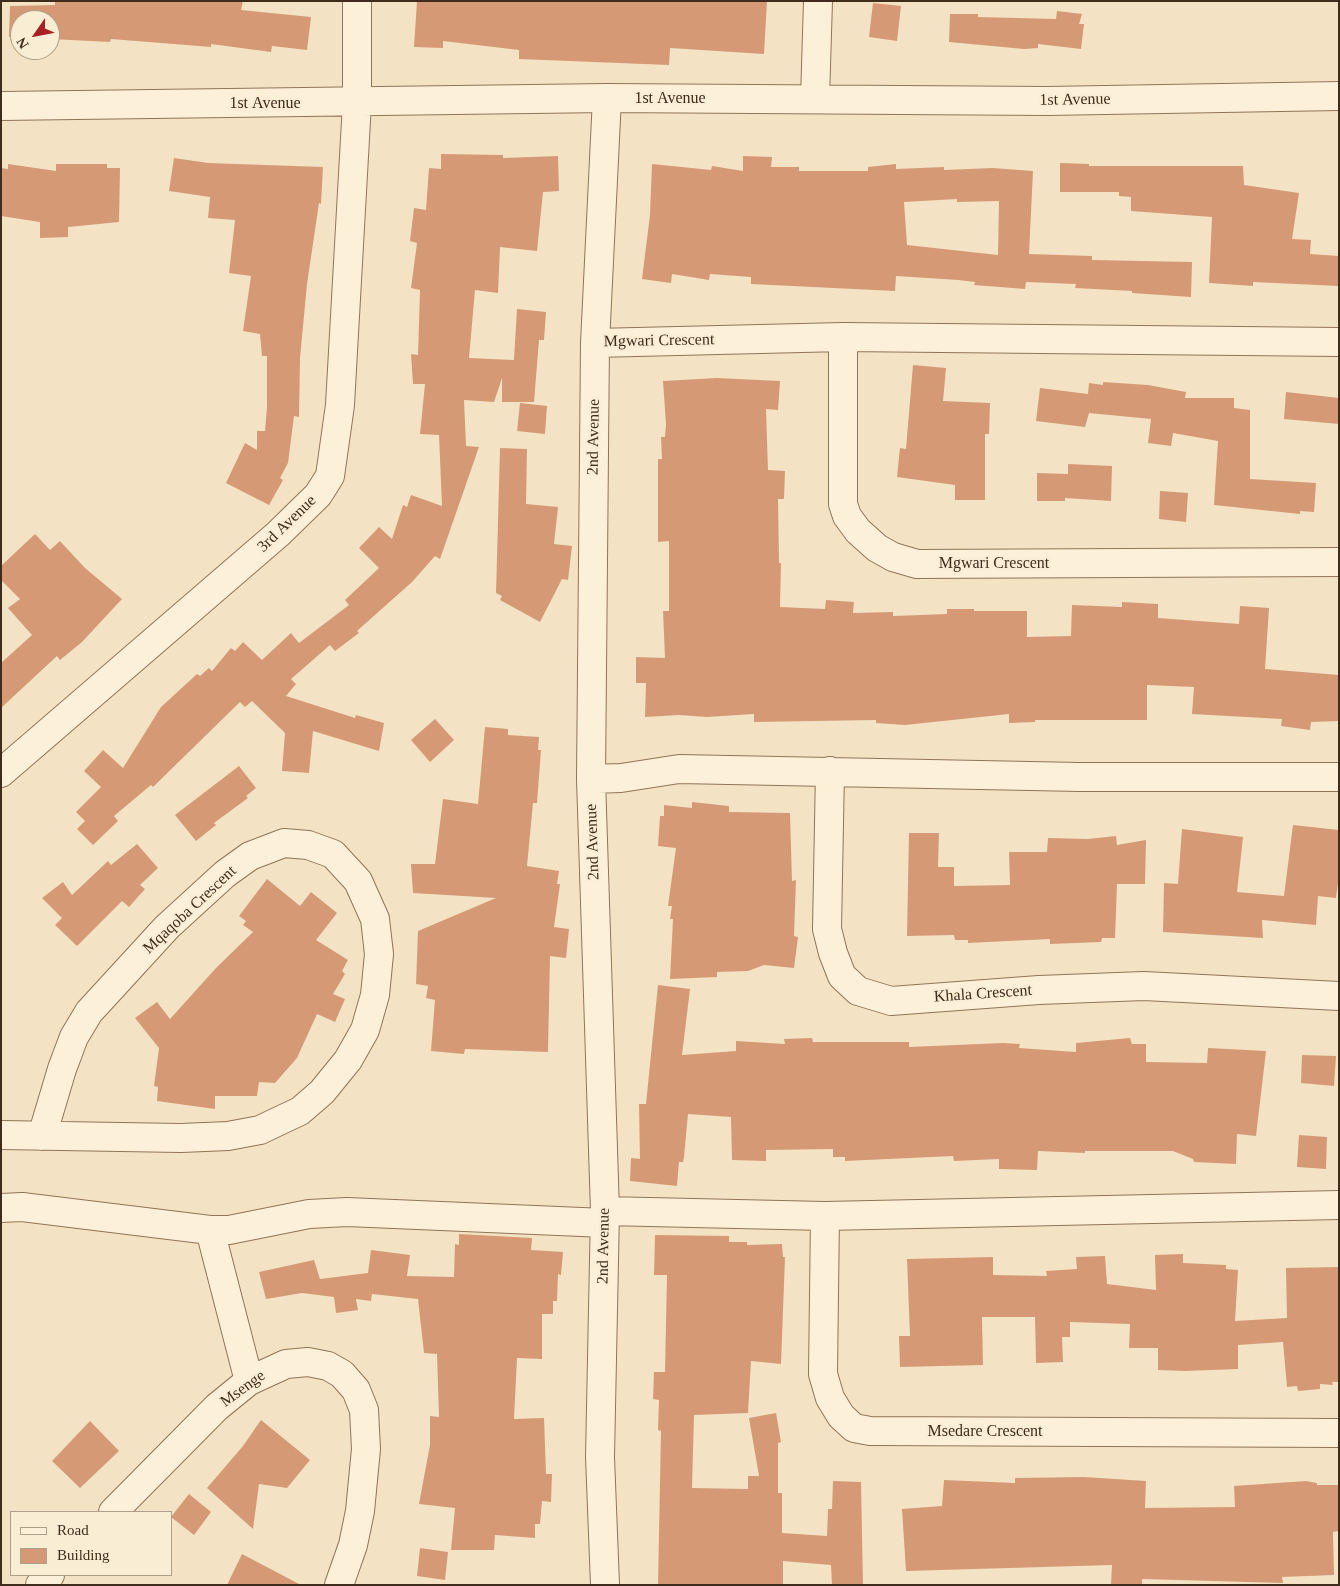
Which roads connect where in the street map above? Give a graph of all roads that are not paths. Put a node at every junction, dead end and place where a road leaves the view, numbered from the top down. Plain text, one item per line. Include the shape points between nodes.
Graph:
1 (357, 1) edge
2 (818, 1) edge
3 (1339, 96) edge
4 (607, 98) junction
5 (815, 99) junction
6 (357, 103) junction
7 (1, 106) edge
8 (843, 337) junction
9 (1339, 342) edge
10 (595, 343) junction
11 (1339, 562) edge
12 (830, 771) junction
13 (1, 773) edge
14 (1339, 777) edge
15 (591, 779) junction
16 (1339, 996) edge
17 (1, 1135) edge
18 (42, 1136) junction
19 (1339, 1206) edge
20 (1, 1208) edge
21 (825, 1216) junction
22 (605, 1217) junction
23 (210, 1230) junction
24 (248, 1381) junction
25 (1339, 1433) edge
26 (114, 1511) edge
27 (49, 1576) edge
28 (40, 1585) edge
29 (339, 1585) edge
30 (605, 1585) edge

1 - 6 street, 3rd Avenue
2 - 5 street
3 - 5 street, 1st Avenue via 1047,101
4 - 5 street, 1st Avenue
4 - 6 street, 1st Avenue
4 - 10 street, 2nd Avenue
6 - 7 street, 1st Avenue
6 - 13 street, 3rd Avenue via 340,405 330,476 318,495 278,534
8 - 9 street, Mgwari Crescent
8 - 10 street, Mgwari Crescent
8 - 11 street, Mgwari Crescent via 843,504 858,531 893,557 917,564
10 - 15 street, 2nd Avenue
12 - 14 street via 1080,777
12 - 15 street via 679,769
12 - 16 street, Khala Crescent via 827,929 842,976 858,991 890,1001 1144,986
15 - 22 street, 2nd Avenue
17 - 18 street, Mqaqoba Crescent
18 - 18 street, Mqaqoba Crescent via 62,1069 74,1038 90,1012 167,927 225,874 250,856 284,843 308,845 332,854 358,881 375,919 379,954 375,995 366,1030 348,1060 322,1092 300,1111 260,1130 228,1136
19 - 21 street
20 - 23 street
21 - 22 street
21 - 25 street, Msedare Crescent via 823,1374 830,1398 854,1428 870,1432
22 - 23 street via 346,1212 309,1214 230,1230
22 - 30 street, 2nd Avenue via 600,1457
23 - 24 street
24 - 26 street, Msenge
24 - 29 street, Msenge via 286,1364 308,1362 328,1366 342,1374 356,1390 364,1410 366,1449 360,1511 353,1545
27 - 28 street

